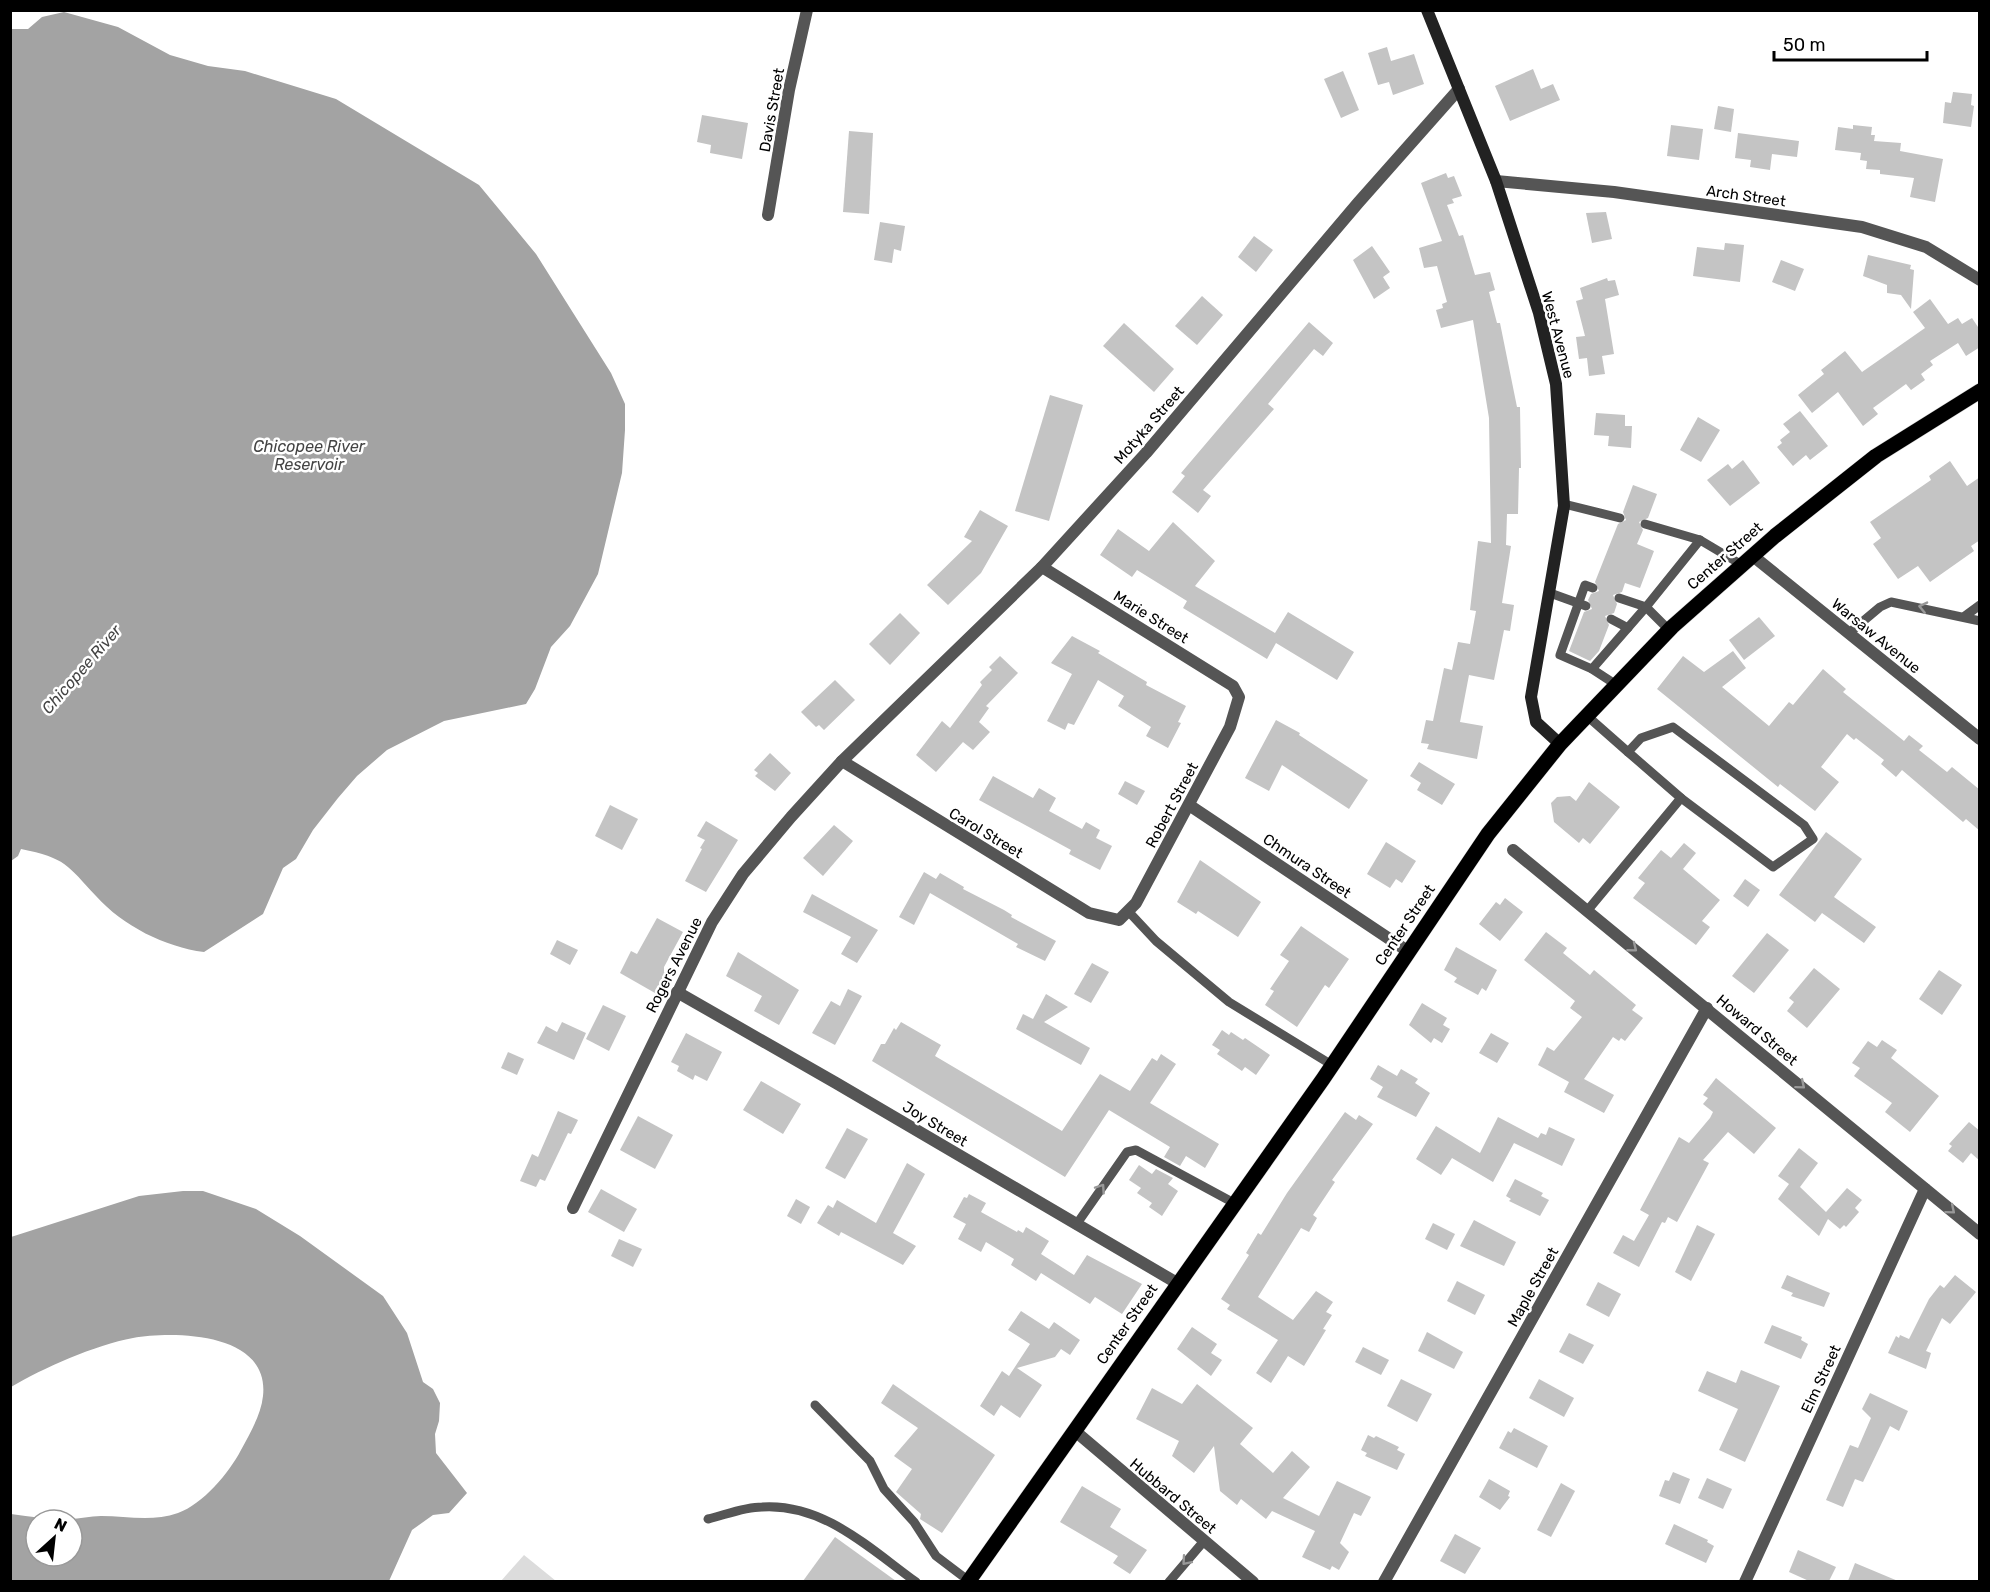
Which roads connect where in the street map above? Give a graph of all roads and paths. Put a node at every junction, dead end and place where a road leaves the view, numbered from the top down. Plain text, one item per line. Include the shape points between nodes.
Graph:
1 (807, 10) edge
2 (1427, 10) edge
3 (1459, 89) junction
4 (1496, 181) junction
5 (768, 215) dead end
6 (1980, 280) edge
7 (1980, 391) edge
8 (1564, 504) junction
9 (1620, 518) dead end
10 (1645, 524) dead end
11 (1700, 540) junction
12 (1748, 561) junction
13 (1042, 567) junction
14 (1593, 588) dead end
15 (1550, 593) junction
16 (1619, 598) dead end
17 (1582, 605) junction
18 (1980, 605) edge
19 (1646, 607) junction
20 (1965, 616) junction
21 (1611, 619) dead end
22 (1980, 621) edge
23 (1628, 628) junction
24 (1669, 630) junction
25 (1849, 633) junction
26 (1602, 643) dead end
27 (1611, 647) junction
28 (1592, 669) junction
29 (1615, 684) junction
30 (1239, 697) joint
31 (1586, 715) junction
32 (1980, 740) edge
33 (1560, 744) junction
34 (1628, 752) junction
35 (842, 761) junction
36 (1681, 798) junction
37 (1188, 806) junction
38 (1513, 850) dead end
39 (1587, 911) junction
40 (1123, 915) junction
41 (1409, 952) junction
42 (677, 992) junction
43 (1707, 1008) junction
44 (1332, 1065) junction
45 (1925, 1189) junction
46 (1234, 1203) junction
47 (573, 1208) dead end
48 (1076, 1225) junction
49 (1980, 1234) edge
50 (1177, 1283) junction
51 (815, 1405) dead end
52 (1075, 1431) junction
53 (708, 1518) dead end
54 (1204, 1541) junction
55 (916, 1581) edge
56 (968, 1581) edge
57 (1168, 1581) edge
58 (1253, 1581) edge
59 (1384, 1581) edge
60 (1745, 1581) edge

1 - 5 street, Davis Street
2 - 3 main road, West Avenue
3 - 4 main road, West Avenue
3 - 13 street, Motyka Street via 1146,453
4 - 6 street, Arch Street via 1614,192 1862,227 1926,247
4 - 8 main road, West Avenue via 1539,313 1556,384
7 - 12 main road, Center Street via 1876,456
8 - 9 lane
8 - 15 main road, West Avenue
10 - 11 lane
11 - 12 lane
11 - 19 lane
12 - 24 main road, Center Street
12 - 25 street, Warsaw Avenue
13 - 30 street, Marie Street via 1233,686
13 - 35 street, Motyka Street
14 - 17 lane via 1585,585
15 - 17 lane
15 - 33 main road, West Avenue via 1532,697 1536,722
16 - 19 lane
17 - 28 lane via 1560,655
18 - 20 lane
19 - 23 lane
19 - 24 lane
20 - 22 lane
20 -> 25 lane via 1892,602
21 - 23 lane
23 - 27 lane
24 - 29 main road, Center Street
25 - 32 street, Warsaw Avenue
26 - 27 lane
27 - 28 lane
28 - 29 lane
29 - 31 main road, Center Street
30 - 37 street, Robert Street via 1230,727
31 - 33 main road, Center Street
31 - 34 lane
33 - 41 main road, Center Street via 1488,834
34 - 36 lane
34 - 36 lane via 1641,738 1673,727 1804,825 1813,839 1773,867
35 - 40 street, Carol Street via 1089,913
35 - 42 street, Rogers Avenue via 743,874 712,922
36 - 39 lane
37 - 40 street, Robert Street via 1136,903
37 - 41 street, Chmura Street
38 - 39 street, Howard Street
39 -> 43 street, Howard Street
40 - 44 lane via 1229,1002
41 - 44 main road, Center Street
42 - 47 street, Rogers Avenue
42 - 48 street, Joy Street
43 -> 45 street, Howard Street
43 - 59 street, Maple Street
44 - 46 main road, Center Street
45 -> 49 street, Howard Street
45 - 60 street, Elm Street
48 -> 46 lane via 1127,1152 1136,1150
46 - 50 main road, Center Street
48 - 50 street, Joy Street
50 - 52 main road, Center Street
51 - 56 lane via 870,1461 884,1489 914,1522 936,1556
52 - 54 street, Hubbard Street
52 - 56 main road, Center Street
53 - 55 lane via 760,1506 815,1514
54 -> 57 lane
54 - 58 street, Hubbard Street

